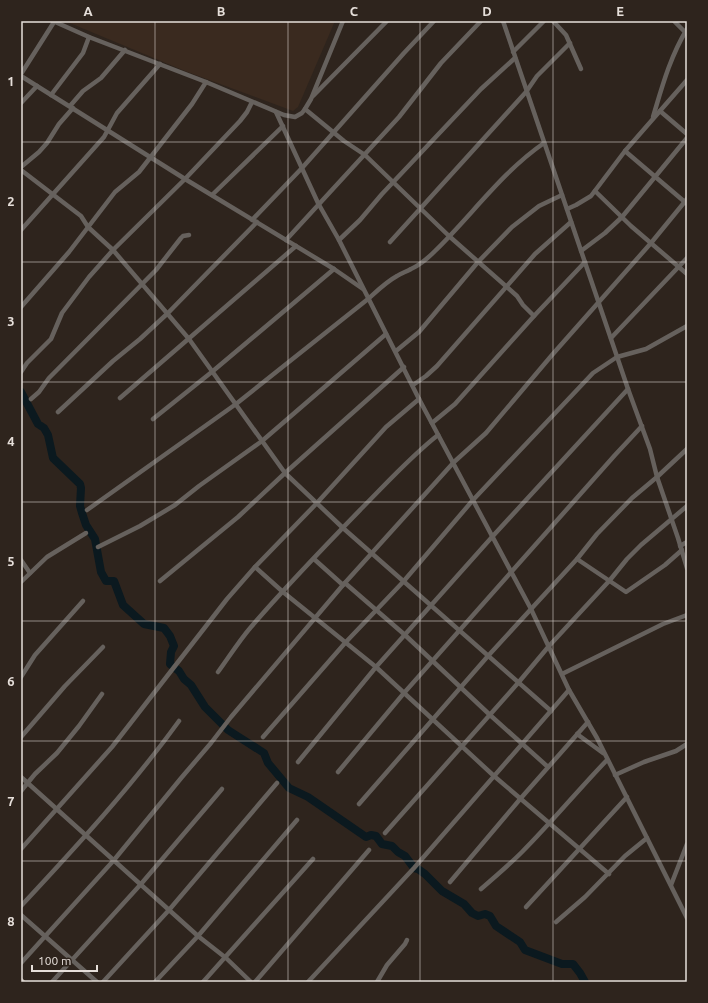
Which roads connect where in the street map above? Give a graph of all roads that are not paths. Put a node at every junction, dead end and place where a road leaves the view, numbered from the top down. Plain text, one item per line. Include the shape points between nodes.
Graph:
1 (53, 21) edge
2 (343, 21) edge
3 (387, 21) edge
4 (434, 21) edge
5 (481, 21) edge
6 (503, 21) edge
7 (544, 21) edge
8 (553, 21) edge
9 (674, 21) edge
10 (686, 31) edge
11 (89, 37) junction
12 (570, 44) junction
13 (125, 50) junction
14 (513, 52) junction
15 (515, 58) junction
16 (160, 64) junction
17 (581, 69) dead end
18 (21, 75) edge
19 (687, 80) edge
20 (206, 82) junction
21 (37, 86) junction
22 (526, 92) junction
23 (51, 94) junction
24 (311, 99) junction
25 (252, 102) junction
26 (21, 103) edge
27 (71, 107) junction
28 (305, 109) junction
29 (660, 111) junction
30 (276, 112) junction
31 (653, 119) junction
32 (283, 126) junction
33 (108, 130) junction
34 (333, 132) junction
35 (687, 134) edge
36 (687, 138) edge
37 (544, 143) junction
38 (625, 151) junction
39 (365, 155) junction
40 (150, 156) junction
41 (21, 167) edge
42 (302, 168) junction
43 (21, 170) edge
44 (656, 177) junction
45 (185, 179) junction
46 (393, 183) junction
47 (595, 191) junction
48 (53, 194) junction
49 (212, 195) junction
50 (562, 195) junction
51 (686, 202) edge
52 (318, 203) junction
53 (421, 208) junction
54 (567, 209) junction
55 (622, 217) junction
56 (252, 220) junction
57 (257, 222) junction
58 (571, 222) junction
59 (88, 227) junction
60 (21, 230) edge
61 (189, 235) dead end
62 (449, 236) junction
63 (286, 240) junction
64 (340, 240) junction
65 (390, 242) dead end
66 (651, 243) junction
67 (296, 246) junction
68 (113, 250) junction
69 (582, 250) junction
70 (687, 258) edge
71 (478, 262) junction
72 (586, 262) junction
73 (679, 267) junction
74 (334, 269) junction
75 (687, 274) edge
76 (142, 284) junction
77 (506, 287) junction
78 (364, 290) junction
79 (368, 299) junction
80 (598, 301) junction
81 (21, 307) edge
82 (168, 313) junction
83 (534, 316) junction
84 (687, 326) edge
85 (386, 334) junction
86 (611, 338) junction
87 (189, 339) junction
88 (396, 352) junction
89 (617, 357) junction
90 (404, 367) junction
91 (213, 371) junction
92 (21, 372) edge
93 (413, 385) junction
94 (628, 389) junction
95 (120, 398) dead end
96 (31, 399) dead end
97 (419, 399) junction
98 (236, 404) junction
99 (58, 412) dead end
100 (153, 419) dead end
101 (432, 423) junction
102 (642, 426) junction
103 (438, 435) junction
104 (262, 440) junction
105 (687, 449) edge
106 (454, 462) junction
107 (285, 473) junction
108 (657, 477) junction
109 (473, 500) junction
110 (316, 504) junction
111 (687, 506) edge
112 (87, 510) dead end
113 (672, 520) junction
114 (343, 528) junction
115 (86, 533) dead end
116 (492, 537) junction
117 (687, 542) edge
118 (98, 547) dead end
119 (681, 548) junction
120 (372, 552) junction
121 (314, 559) junction
122 (577, 559) junction
123 (21, 560) edge
124 (255, 567) junction
125 (687, 568) edge
126 (30, 573) junction
127 (511, 573) junction
128 (610, 580) junction
129 (160, 581) dead end
130 (21, 582) edge
131 (403, 582) junction
132 (344, 584) junction
133 (283, 592) junction
134 (83, 601) dead end
135 (431, 606) junction
136 (531, 609) junction
137 (376, 612) junction
138 (687, 615) edge
139 (315, 617) junction
140 (460, 630) junction
141 (405, 635) junction
142 (346, 643) junction
143 (549, 646) junction
144 (103, 647) dead end
145 (488, 656) junction
146 (432, 661) junction
147 (376, 667) junction
148 (218, 672) dead end
149 (562, 674) junction
150 (21, 677) edge
151 (518, 683) junction
152 (461, 688) junction
153 (570, 690) junction
154 (404, 693) junction
155 (102, 694) dead end
156 (551, 711) junction
157 (490, 715) junction
158 (433, 720) junction
159 (179, 721) dead end
160 (588, 722) junction
161 (577, 734) junction
162 (21, 737) edge
163 (263, 737) dead end
164 (687, 744) edge
165 (522, 745) junction
166 (462, 746) junction
167 (605, 754) junction
168 (607, 760) junction
169 (298, 762) dead end
170 (548, 767) junction
171 (338, 772) dead end
172 (615, 775) junction
173 (494, 776) junction
174 (21, 777) edge
175 (28, 783) junction
176 (277, 783) dead end
177 (222, 789) dead end
178 (21, 791) edge
179 (520, 798) junction
180 (627, 798) junction
181 (359, 804) dead end
182 (56, 808) junction
183 (297, 820) dead end
184 (550, 824) junction
185 (385, 833) dead end
186 (86, 834) junction
187 (648, 838) junction
188 (687, 844) edge
189 (21, 848) edge
190 (580, 848) junction
191 (370, 850) dead end
192 (314, 859) dead end
193 (114, 860) junction
194 (609, 874) junction
195 (450, 882) dead end
196 (141, 884) junction
197 (671, 885) junction
198 (481, 889) dead end
199 (21, 906) edge
200 (526, 907) dead end
201 (169, 910) junction
202 (21, 915) edge
203 (687, 918) edge
204 (556, 922) dead end
205 (44, 936) junction
206 (198, 936) junction
207 (407, 940) dead end
208 (226, 958) junction
209 (73, 960) junction
210 (21, 962) edge
211 (52, 982) edge
212 (97, 982) edge
213 (103, 982) edge
214 (156, 982) edge
215 (203, 982) edge
216 (251, 982) edge
217 (255, 982) edge
218 (308, 982) edge
219 (377, 982) edge

1 - 11 street
1 - 18 street
2 - 24 street
3 - 24 street
4 - 34 street
5 - 39 street
6 - 14 street
7 - 14 street
8 - 12 street via 566,35
9 - 10 street
10 - 31 street via 663,82
11 - 13 street
11 - 23 street via 83,53
12 - 17 street
12 - 22 street via 537,76
13 - 16 street
13 - 27 street
14 - 15 street
15 - 22 street
15 - 46 street via 481,89
16 - 20 street
16 - 33 street via 117,113
18 - 21 street
19 - 29 street
20 - 25 street
20 - 40 street via 192,104
21 - 23 street
21 - 26 street
22 - 37 street
22 - 53 street
23 - 27 street
24 - 28 street
25 - 30 street
25 - 45 street via 240,121
27 - 33 street
27 - 41 street via 47,143
28 - 30 street via 302,114 295,117
28 - 34 street
29 - 31 street
29 - 35 street
30 - 32 street
31 - 38 street
32 - 42 street
32 - 49 street
33 - 40 street
33 - 48 street via 104,138
34 - 39 street
34 - 42 street
36 - 44 street
37 - 50 street
37 - 62 street via 518,164
38 - 44 street
38 - 47 street
39 - 46 street
39 - 52 street
40 - 45 street
40 - 59 street via 139,172 115,192
42 - 52 street
42 - 56 street
43 - 48 street
44 - 51 street
44 - 55 street
45 - 49 street
45 - 68 street
46 - 53 street
46 - 64 street
47 - 54 street via 583,202
47 - 55 street
48 - 59 street via 81,216
48 - 60 street
49 - 56 street
50 - 54 street
50 - 71 street via 528,214 507,231
51 - 66 street
52 - 63 street
52 - 64 street
53 - 62 street
53 - 65 street
54 - 58 street
55 - 66 street
55 - 69 street
56 - 57 street
57 - 63 street
57 - 82 street
58 - 69 street
58 - 77 street via 535,254
59 - 68 street
59 - 81 street
61 - 76 street via 181,238
62 - 71 street
62 - 79 street via 423,262 397,275
63 - 67 street
64 - 78 street
66 - 73 street
66 - 80 street
67 - 74 street
67 - 87 street
68 - 76 street
68 - 92 street via 62,313 51,339
69 - 72 street
70 - 73 street
71 - 77 street
71 - 88 street via 419,332
72 - 80 street
72 - 83 street
73 - 75 street
73 - 86 street
74 - 78 street
74 - 91 street
76 - 82 street
76 - 96 street
77 - 83 street
77 - 93 street via 437,366
78 - 79 street
79 - 85 street
79 - 98 street
80 - 86 street
80 - 106 street via 486,433
82 - 87 street
82 - 99 street
83 - 101 street via 455,404
84 - 89 street via 646,349
85 - 88 street
85 - 104 street
86 - 89 street
87 - 91 street
87 - 95 street
88 - 90 street
89 - 94 street
89 - 109 street via 593,373
90 - 93 street
90 - 107 street
91 - 98 street
91 - 100 street
93 - 97 street
94 - 102 street
94 - 116 street
97 - 101 street
97 - 110 street via 386,427
98 - 104 street
98 - 112 street
101 - 103 street
102 - 108 street
102 - 127 street
103 - 106 street
103 - 114 street via 397,472
104 - 107 street
104 - 118 street via 175,505
105 - 108 street
106 - 109 street
106 - 120 street
107 - 110 street
107 - 129 street via 238,517
108 - 113 street
108 - 122 street via 596,534
109 - 116 street
109 - 131 street
110 - 114 street
110 - 124 street
111 - 113 street
113 - 119 street
113 - 128 street via 641,544
114 - 120 street
114 - 121 street
115 - 126 street via 60,548
116 - 127 street
116 - 135 street
117 - 119 street
119 - 125 street
119 - 128 street via 665,565 626,592
120 - 131 street
120 - 132 street
121 - 132 street
121 - 133 street
122 - 128 street
122 - 136 street
123 - 126 street
124 - 133 street
124 - 182 street via 227,599 112,747
126 - 130 street
127 - 136 street
127 - 140 street
128 - 143 street
131 - 135 street
131 - 137 street
132 - 137 street
132 - 139 street
133 - 139 street
133 - 148 street via 250,628
134 - 150 street via 35,655
135 - 140 street
135 - 141 street
136 - 143 street
136 - 145 street
137 - 141 street
137 - 142 street
138 - 149 street via 663,624
139 - 142 street
139 - 193 street
140 - 145 street
140 - 146 street
141 - 146 street
141 - 147 street
142 - 147 street
142 - 163 street
143 - 149 street
143 - 151 street
144 - 162 street
145 - 151 street
145 - 152 street
146 - 152 street
146 - 154 street
147 - 154 street
147 - 169 street
149 - 153 street
151 - 156 street
151 - 157 street
152 - 157 street
152 - 158 street
153 - 156 street
153 - 160 street
154 - 158 street
154 - 171 street
155 - 175 street via 62,747
156 - 165 street
157 - 165 street
157 - 166 street
158 - 166 street
158 - 181 street
159 - 186 street via 153,757
160 - 161 street
160 - 167 street
161 - 167 street
161 - 170 street
164 - 172 street via 666,756 644,762
165 - 170 street
165 - 173 street
166 - 173 street
166 - 185 street
167 - 168 street
168 - 172 street
168 - 184 street
170 - 179 street
172 - 180 street
173 - 179 street
173 - 218 street via 414,868
174 - 175 street
175 - 178 street
175 - 182 street
176 - 201 street
177 - 196 street
179 - 184 street
179 - 195 street
180 - 187 street
180 - 190 street
182 - 186 street
182 - 189 street
183 - 206 street
184 - 190 street
184 - 198 street
186 - 193 street
186 - 199 street
187 - 194 street via 624,856
187 - 197 street
188 - 197 street
190 - 194 street
190 - 200 street
191 - 217 street
192 - 208 street
193 - 196 street
193 - 205 street
194 - 204 street
196 - 201 street
196 - 209 street
197 - 203 street
201 - 206 street
201 - 213 street
202 - 205 street
205 - 209 street
205 - 210 street
206 - 208 street
206 - 214 street
207 - 219 street
208 - 215 street
208 - 216 street
209 - 211 street
209 - 212 street

